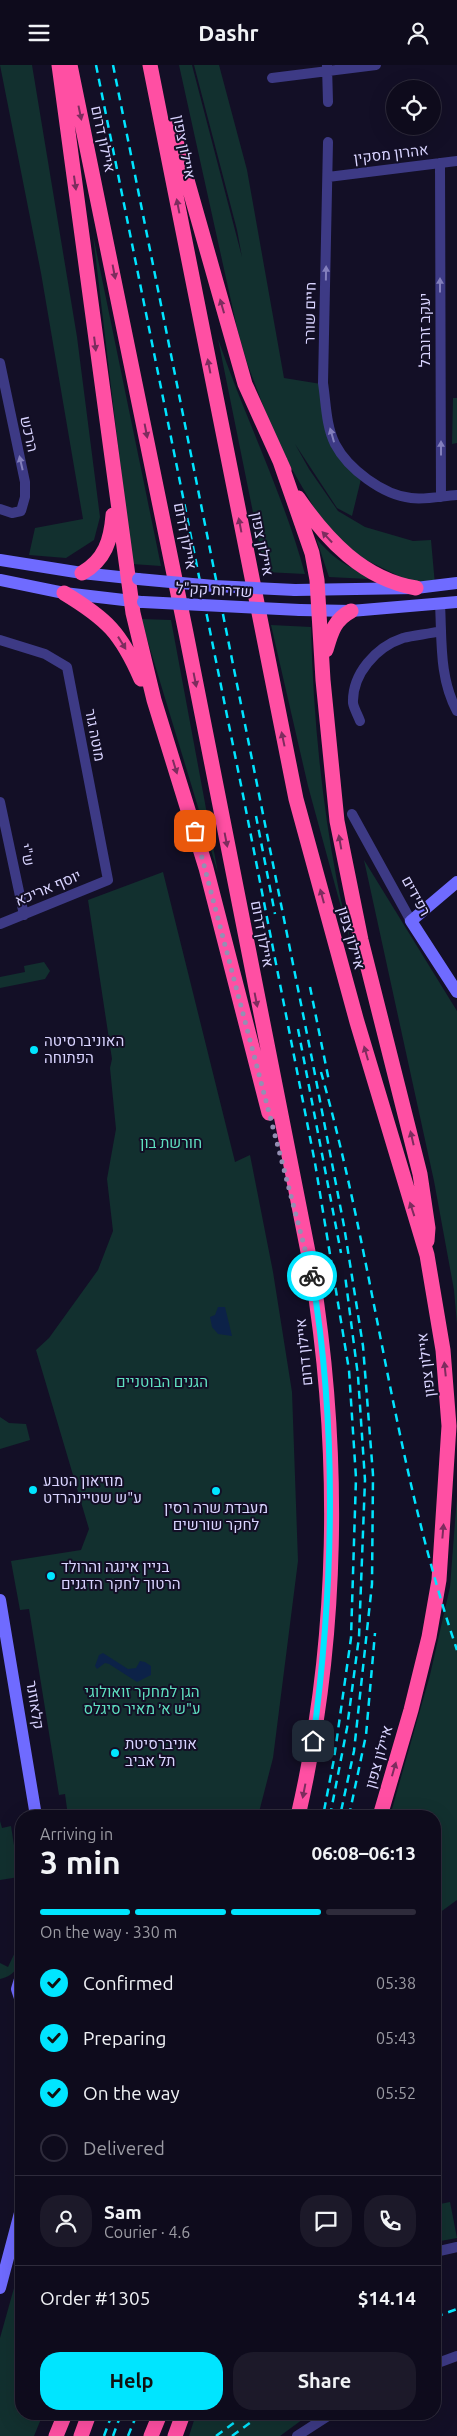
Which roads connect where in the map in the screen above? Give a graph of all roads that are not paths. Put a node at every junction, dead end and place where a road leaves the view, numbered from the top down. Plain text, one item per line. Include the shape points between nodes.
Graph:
1 (59, 65) edge
2 (70, 65) edge
3 (152, 65) edge
4 (376, 65) edge
5 (327, 68) edge
6 (272, 78) dead end
7 (328, 102) dead end
8 (328, 142) dead end
9 (457, 161) edge
10 (440, 163) junction
11 (328, 177) junction
12 (0, 363) edge
13 (5, 411) edge
14 (280, 461) junction
15 (116, 489) junction
16 (457, 495) edge
17 (441, 497) junction
18 (0, 509) edge
19 (0, 561) edge
20 (82, 573) junction
21 (132, 578) junction
22 (0, 580) edge
23 (457, 583) edge
24 (416, 588) junction
25 (318, 590) junction
26 (64, 593) junction
27 (137, 602) junction
28 (457, 602) edge
29 (440, 604) junction
30 (320, 611) junction
31 (351, 611) junction
32 (441, 631) junction
33 (0, 640) edge
34 (322, 663) junction
35 (457, 711) edge
36 (360, 721) dead end
37 (167, 740) junction
38 (0, 802) edge
39 (352, 814) dead end
40 (108, 880) joint
41 (457, 882) edge
42 (24, 915) junction
43 (411, 921) junction
44 (0, 924) edge
45 (457, 992) edge
46 (427, 1255) junction
47 (312, 1272) junction
48 (0, 1600) edge
49 (35, 1810) edge
50 (299, 1810) edge
51 (382, 1810) edge
52 (15, 2232) edge
53 (457, 2247) edge
54 (441, 2251) edge
55 (0, 2288) edge
56 (457, 2356) edge
57 (441, 2362) edge
58 (63, 2420) edge
59 (87, 2420) edge
60 (158, 2420) edge
61 (181, 2420) edge
62 (322, 2420) edge
63 (56, 2436) edge
64 (81, 2436) edge
65 (151, 2436) edge
66 (175, 2436) edge
67 (297, 2436) edge

1 -> 15 highway
2 -> 47 highway, איילון דרום
14 -> 3 highway via 245,384
46 -> 3 highway, איילון צפון via 357,1022 296,799
4 - 5 street
5 - 6 street
5 - 7 street
8 - 11 street, חיים שורר
9 - 10 street, אהרון מסקין
10 - 11 street, אהרון מסקין
17 -> 10 street, יעקב זרובבל
17 -> 11 street, חיים שורר via 413,499 398,496 349,463 335,443 323,383
12 - 13 street, הרכש
18 -> 13 street, הרכש via 12,513 21,511 25,497 25,482
24 -> 14 highway via 380,577 338,548 313,521
14 - 25 highway via 312,553
15 - 20 highway via 107,548 96,563
15 - 21 highway
16 - 17 street, חיים שורר
19 - 20 main road, שדרות קק"ל
20 - 21 main road, שדרות קק"ל
21 - 25 main road, שדרות קק"ל, bridge via 214,586
21 - 27 highway
22 - 26 main road, שדרות קק"ל
23 - 24 main road, שדרות קק"ל
24 - 25 main road, שדרות קק"ל
25 - 30 highway
26 - 27 main road, שדרות קק"ל
26 -> 37 highway via 102,618 118,636 133,661
27 - 30 main road, שדרות קק"ל, bridge
27 - 37 highway via 144,662
28 - 29 main road, שדרות קק"ל
29 - 31 main road, שדרות קק"ל
29 - 32 street
30 - 31 main road, שדרות קק"ל
30 - 34 highway
31 - 34 highway via 340,617 333,627
32 - 35 street via 443,667
32 - 36 street via 402,639 386,647 366,664 354,687 353,705
33 - 40 street, מוטה גור via 45,654 67,667
46 -> 34 highway via 428,1228 420,1174 341,848 330,771
37 -> 47 highway via 206,868
38 - 42 street, ש"י
39 - 43 street, רפידים
40 - 42 street, יוסף אריכא
41 - 43 main road
42 - 44 street, יוסף אריכא
43 - 45 main road, רפידים
51 -> 46 highway, איילון צפון via 411,1710 439,1580 447,1481 448,1402
47 -> 50 highway, איילון דרום via 326,1382 330,1550 328,1614 320,1687
48 - 49 main road, קלאוזנר
52 - 55 main road
53 - 54 street
56 - 57 street
58 - 63 highway
59 - 64 highway
60 - 65 highway
61 - 66 highway
62 - 67 street

